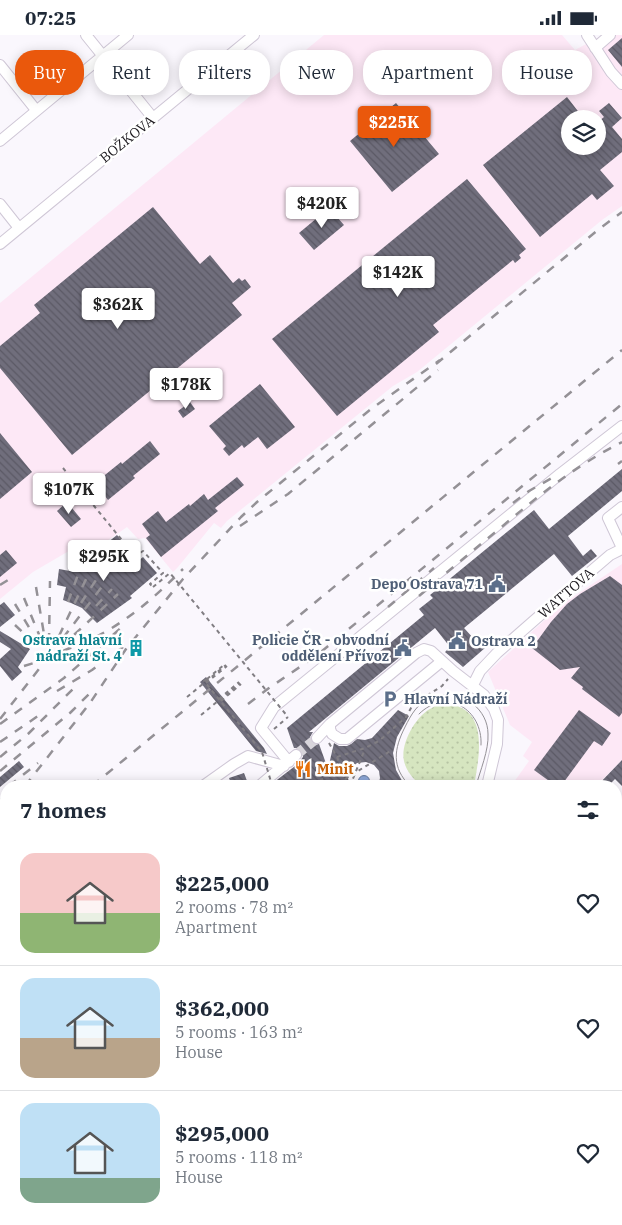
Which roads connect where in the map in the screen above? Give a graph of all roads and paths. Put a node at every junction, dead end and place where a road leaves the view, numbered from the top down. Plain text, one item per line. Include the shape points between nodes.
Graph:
1 (86, 35) edge
2 (128, 35) edge
3 (254, 35) edge
4 (587, 35) edge
5 (610, 35) edge
6 (595, 48) junction
7 (99, 50) edge
8 (109, 50) edge
9 (94, 62) edge
10 (0, 65) edge
11 (622, 84) edge
12 (135, 95) edge
13 (36, 110) junction
14 (153, 118) junction
15 (0, 141) edge
16 (0, 204) edge
17 (19, 228) junction
18 (0, 244) edge
19 (622, 426) edge
20 (63, 468) dead end
21 (622, 507) edge
22 (622, 549) edge
23 (442, 661) junction
24 (226, 665) dead end
25 (204, 683) junction
26 (240, 683) dead end
27 (472, 685) junction
28 (187, 697) dead end
29 (219, 701) junction
30 (201, 715) dead end
31 (330, 724) junction
32 (279, 735) dead end
33 (317, 738) tunnel mouth
34 (365, 748) dead end
35 (392, 750) dead end
36 (337, 757) dead end
37 (290, 761) junction
38 (341, 767) junction
39 (332, 771) dead end
40 (355, 773) junction
41 (345, 779) joint
42 (211, 780) edge
43 (266, 780) edge
44 (270, 780) edge
45 (352, 780) edge
46 (488, 780) edge

1 - 7 street
2 - 8 street
3 - 14 street, BOŽKOVA
4 - 6 street
5 - 6 street
6 - 11 street
9 - 13 street
10 - 13 street
12 - 14 street
13 - 15 street
14 - 17 street, BOŽKOVA
16 - 17 street
17 - 18 street, BOŽKOVA
19 - 37 street via 274,707 262,728
20 - 32 path, bridge via 135,556 143,551 163,573 150,584 153,587 170,573 288,717 274,729
21 - 22 street via 608,518
22 - 27 street, WATTOVA via 610,555 497,653
23 - 27 street
23 - 31 street via 431,651 419,651
23 - 31 street via 347,739 332,734
24 - 25 path, bridge
25 - 28 path
25 - 29 path, bridge
26 - 29 path, bridge
27 - 46 street via 484,695 498,720 497,744
29 - 30 path
29 - 44 path, bridge via 262,752
31 - 33 street
34 - 40 path
35 - 40 path
36 - 38 path
37 - 42 street via 248,756
37 - 43 street
38 - 39 path
38 - 41 path
40 - 41 path
40 - 45 path

